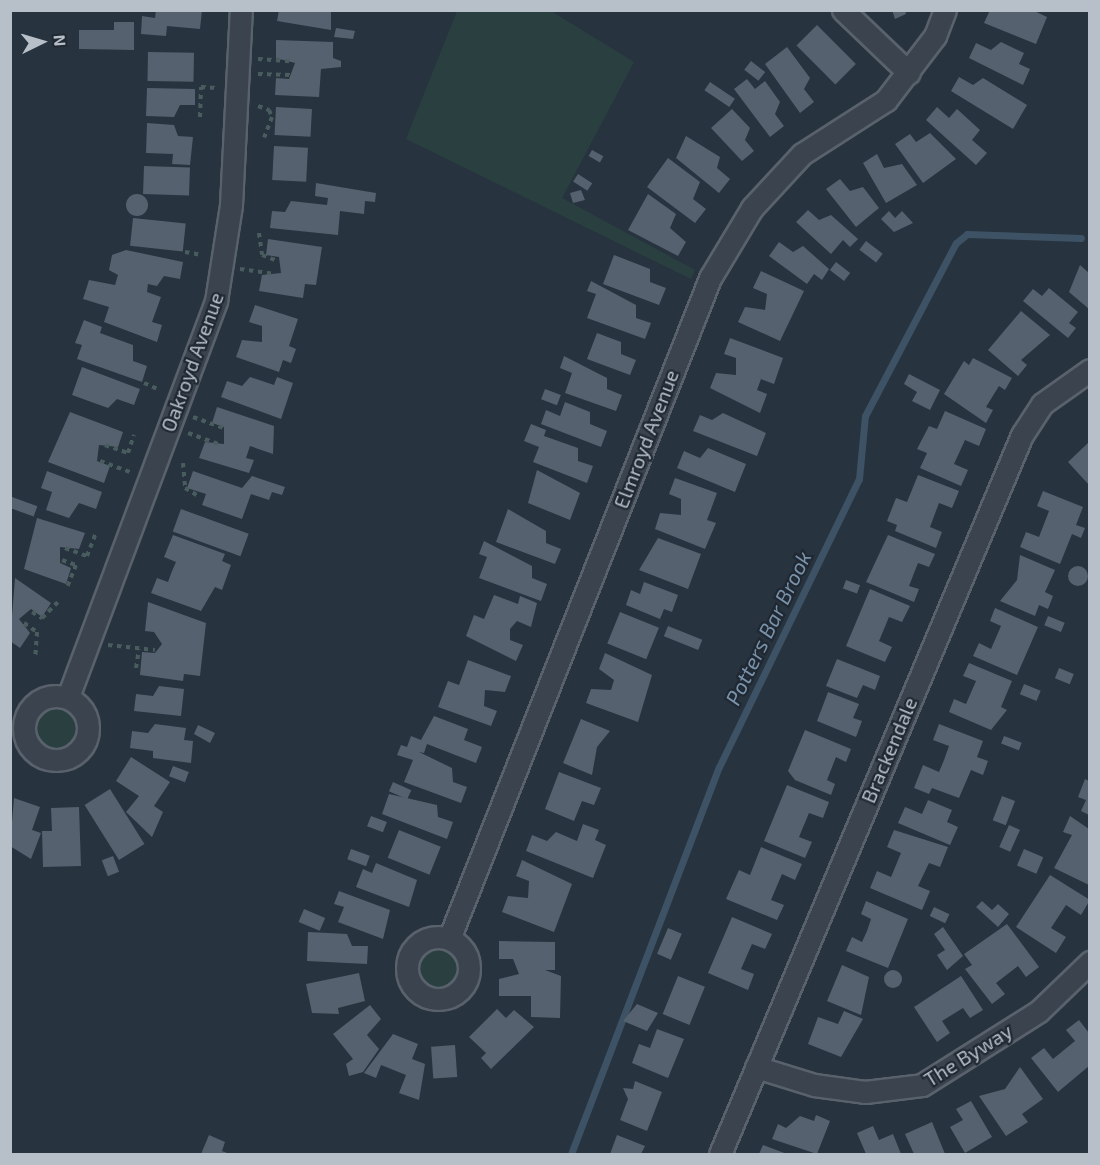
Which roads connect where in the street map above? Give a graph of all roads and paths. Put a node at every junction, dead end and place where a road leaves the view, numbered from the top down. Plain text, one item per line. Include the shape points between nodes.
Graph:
1 (241, 10) edge
2 (843, 10) edge
3 (945, 10) edge
4 (252, 59) dead end
5 (290, 61) dead end
6 (252, 74) dead end
7 (909, 74) junction
8 (290, 75) dead end
9 (220, 88) dead end
10 (251, 106) dead end
11 (200, 117) dead end
12 (264, 138) dead end
13 (259, 233) dead end
14 (185, 252) dead end
15 (210, 256) dead end
16 (278, 261) dead end
17 (239, 269) dead end
18 (275, 274) dead end
19 (1089, 370) edge
20 (144, 383) dead end
21 (165, 392) dead end
22 (190, 415) dead end
23 (223, 428) dead end
24 (183, 432) dead end
25 (134, 435) dead end
26 (218, 444) dead end
27 (105, 445) dead end
28 (100, 460) dead end
29 (183, 463) dead end
30 (135, 473) dead end
31 (200, 497) dead end
32 (96, 532) dead end
33 (65, 548) dead end
34 (62, 560) dead end
35 (68, 587) dead end
36 (59, 601) dead end
37 (32, 612) dead end
38 (24, 623) dead end
39 (104, 644) dead end
40 (139, 648) junction
41 (155, 650) dead end
42 (35, 658) dead end
43 (136, 668) dead end
44 (68, 698) dead end
45 (449, 939) dead end
46 (1089, 962) edge
47 (756, 1067) junction
48 (720, 1155) edge

1 - 44 street, Oakroyd Avenue via 231,205 216,301
2 - 7 street
3 - 7 street, Elmroyd Avenue
4 - 5 path
6 - 8 path
7 - 45 street, Elmroyd Avenue via 886,100 802,154 752,208 710,278
9 - 11 path via 201,87
10 - 12 path via 269,110
13 - 16 path via 262,255
14 - 15 path
17 - 18 path
19 - 47 street, Brackendale via 1042,404 1022,435
20 - 21 path
22 - 23 path
24 - 26 path
25 - 27 path via 128,453
28 - 30 path
29 - 31 path via 185,488
32 - 33 path via 87,556
34 - 35 path via 76,565
36 - 37 path via 42,618
38 - 42 path via 37,632
39 - 40 path
40 - 41 path
40 - 43 path
46 - 47 street, The Byway via 1039,1011 922,1085 865,1092 814,1085
47 - 48 street, Brackendale

